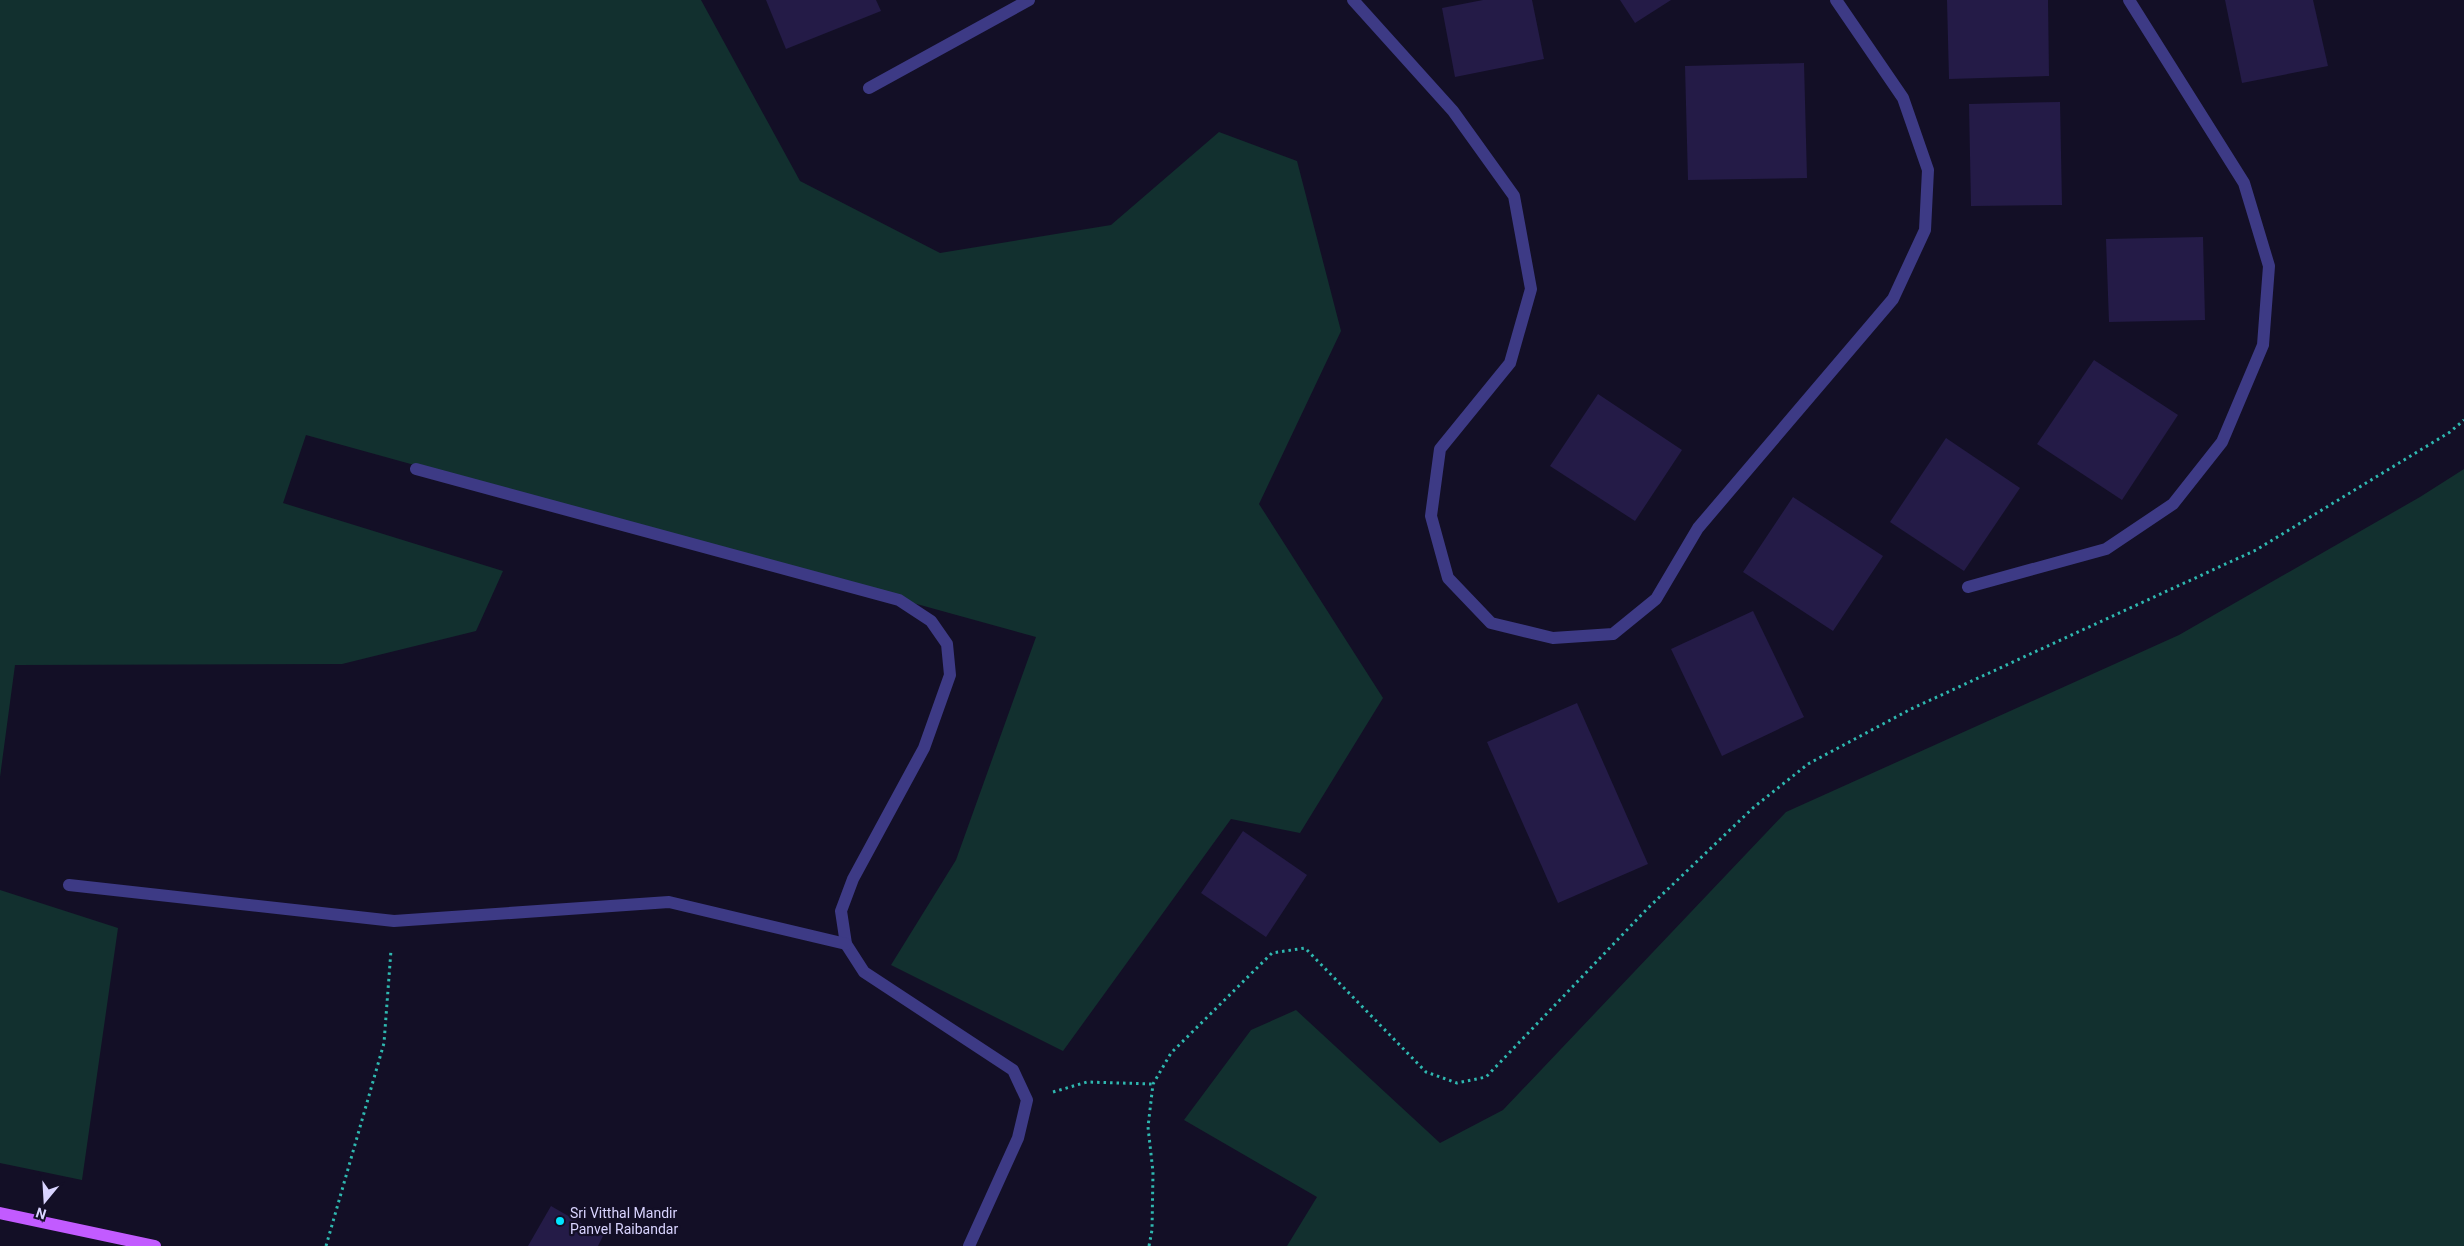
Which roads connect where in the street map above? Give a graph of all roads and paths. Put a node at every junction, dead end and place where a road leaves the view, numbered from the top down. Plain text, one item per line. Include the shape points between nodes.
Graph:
1 (1030, 0) edge
2 (1353, 0) edge
3 (1836, 0) edge
4 (2130, 0) edge
5 (869, 88) dead end
6 (2464, 420) edge
7 (416, 470) dead end
8 (1968, 587) dead end
9 (69, 885) dead end
10 (394, 921) junction
11 (846, 944) junction
12 (1153, 1084) junction
13 (1027, 1100) junction
14 (0, 1213) edge
15 (155, 1246) edge
16 (326, 1246) edge
17 (969, 1246) edge
18 (1149, 1246) edge

1 - 5 street
2 - 3 street via 1453,111 1514,196 1531,289 1510,363 1440,448 1431,516 1448,578 1491,624 1553,638 1613,634 1656,599 1698,528 1893,299 1925,230 1928,170 1903,98
4 - 8 street via 2244,184 2269,266 2263,345 2222,442 2173,504 2106,549
6 - 12 path via 2450,432 2256,550 1911,709 1808,764 1754,807 1647,909 1486,1077 1457,1083 1426,1072 1304,948 1272,953 1171,1053
7 - 11 street via 899,600 931,621 947,644 950,675 924,748 853,879 841,911
9 - 10 street
10 - 11 street via 668,902
10 - 16 path via 384,1043
11 - 13 street via 864,972 1013,1070
12 - 13 path via 1086,1082
12 - 18 path via 1148,1127 1153,1172
13 - 17 street via 1018,1138
14 - 15 main road

